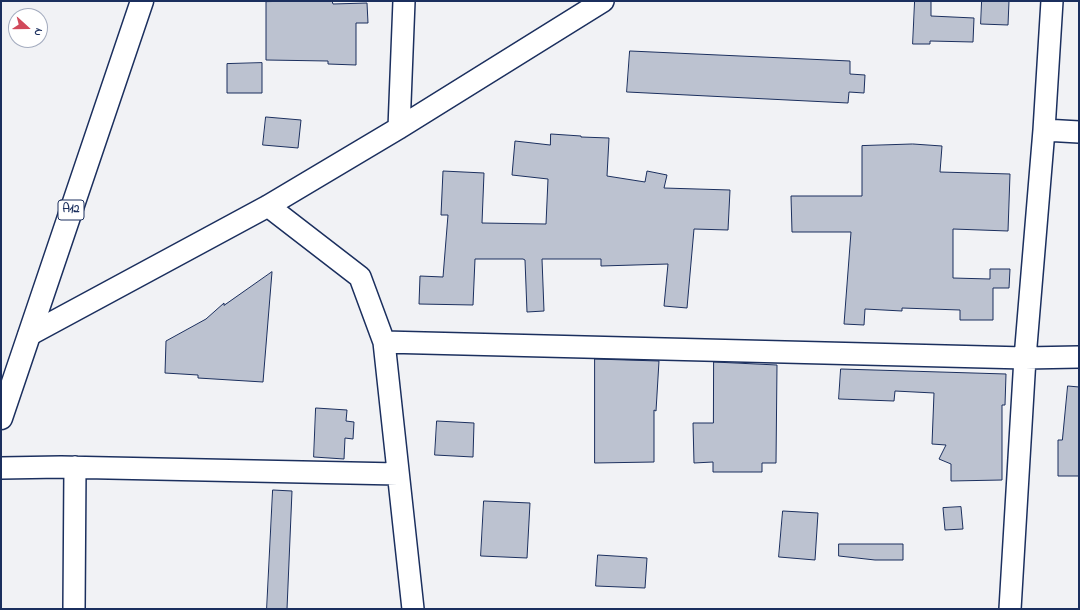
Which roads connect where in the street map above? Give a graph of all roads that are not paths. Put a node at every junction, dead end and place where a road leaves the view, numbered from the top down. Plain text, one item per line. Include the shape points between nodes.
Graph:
1 (142, 1) edge
2 (404, 1) edge
3 (603, 1) edge
4 (1052, 1) edge
5 (398, 128) junction
6 (1044, 130) junction
7 (1079, 132) edge
8 (268, 206) junction
9 (29, 335) junction
10 (384, 342) junction
11 (1079, 357) edge
12 (1025, 358) junction
13 (1, 418) edge
14 (76, 467) junction
15 (1, 468) edge
16 (398, 474) junction
17 (74, 609) edge
18 (413, 609) edge
19 (1010, 609) edge

1 - 9 main road, A12
2 - 5 street
3 - 5 street
4 - 6 street
5 - 8 street
6 - 7 street
6 - 12 street
8 - 9 street
8 - 10 street via 360,277
9 - 13 main road, A12
10 - 12 street
10 - 16 street
11 - 12 street
12 - 19 street
14 - 15 street
14 - 16 street
14 - 17 street
16 - 18 street

